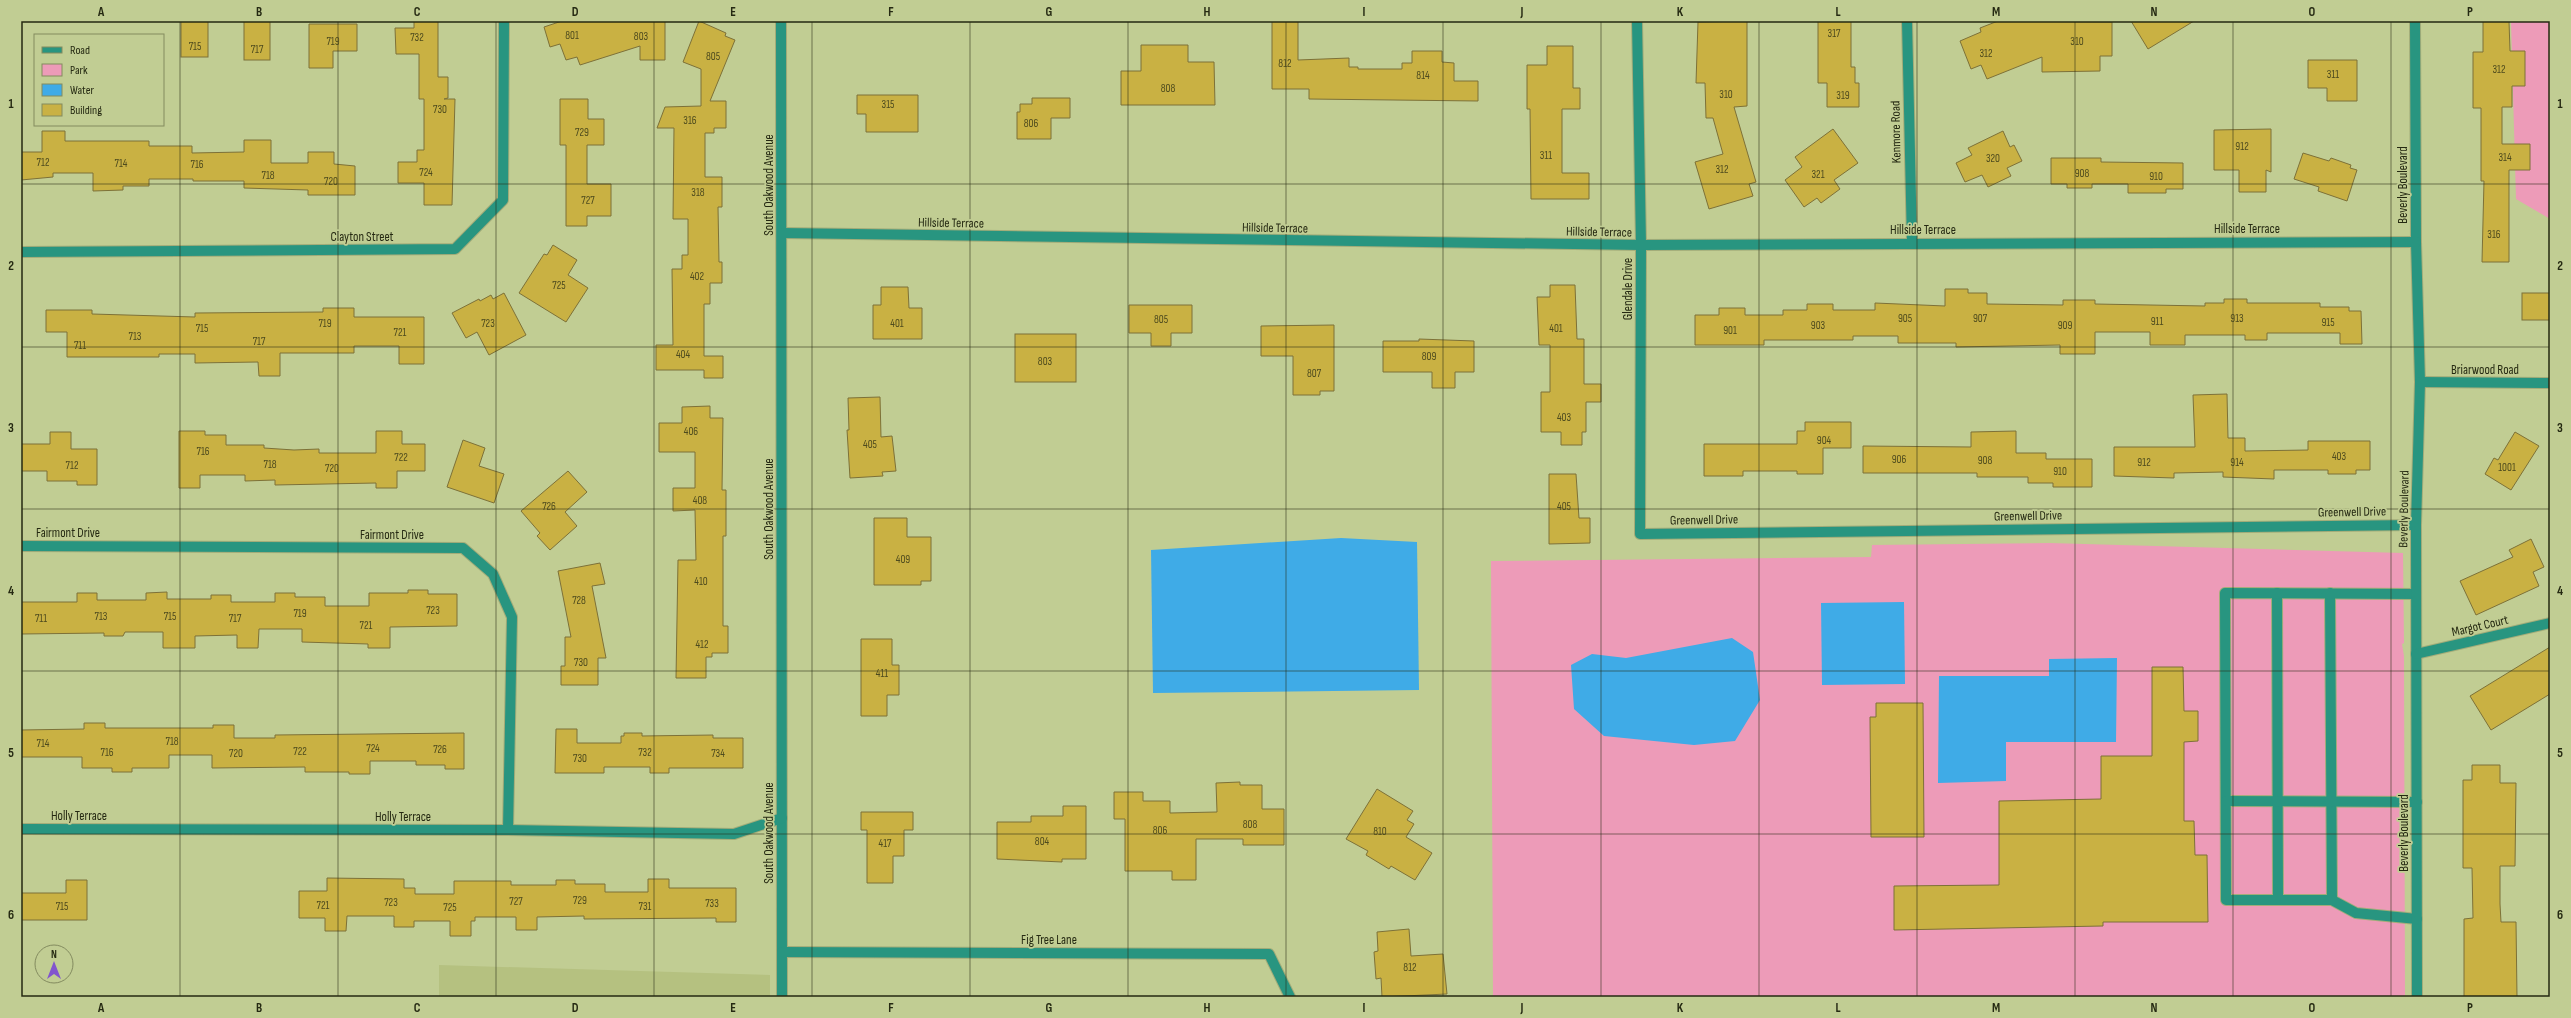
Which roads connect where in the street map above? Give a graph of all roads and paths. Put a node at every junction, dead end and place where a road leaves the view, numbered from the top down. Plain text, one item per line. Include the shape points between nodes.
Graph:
1 (504, 21) edge
2 (781, 21) edge
3 (1637, 21) edge
4 (1907, 21) edge
5 (2415, 21) edge
6 (782, 233) junction
7 (2416, 242) junction
8 (1912, 243) junction
9 (1641, 246) junction
10 (21, 252) edge
11 (2420, 382) junction
12 (2550, 383) edge
13 (2416, 525) junction
14 (1640, 534) joint
15 (21, 546) edge
16 (2277, 593) junction
17 (2330, 594) junction
18 (2416, 594) junction
19 (2550, 623) edge
20 (2416, 654) junction
21 (2226, 801) junction
22 (2278, 801) junction
23 (2331, 802) junction
24 (2417, 802) junction
25 (782, 818) junction
26 (21, 829) edge
27 (508, 830) junction
28 (2278, 900) junction
29 (2332, 900) junction
30 (2417, 919) junction
31 (782, 952) junction
32 (782, 997) edge
33 (1290, 997) edge
34 (2417, 997) edge

1 - 10 street, Clayton Street via 503,200 455,249
2 - 6 street, South Oakwood Avenue
3 - 9 street, Glendale Drive
4 - 8 street, Kenmore Road
5 - 7 street, Beverly Boulevard
6 - 9 street, Hillside Terrace
6 - 25 street, South Oakwood Avenue
7 - 8 street, Hillside Terrace
7 - 11 street, Beverly Boulevard
8 - 9 street, Hillside Terrace
9 - 14 street, Glendale Drive
11 - 12 street, Briarwood Road
11 - 13 street, Beverly Boulevard
13 - 14 street, Greenwell Drive
13 - 18 street, Beverly Boulevard
15 - 27 street, Fairmont Drive via 463,548 493,574 512,617
16 - 17 street
16 - 21 street via 2225,593
16 - 22 street
17 - 18 street
17 - 23 street
18 - 20 street, Beverly Boulevard
19 - 20 street, Margot Court
20 - 24 street, Beverly Boulevard
21 - 22 street
21 - 28 street via 2226,900
22 - 23 street
22 - 28 street
23 - 24 street
23 - 29 street
24 - 30 street, Beverly Boulevard
25 - 27 street, Holly Terrace via 734,834
25 - 31 street, South Oakwood Avenue
26 - 27 street, Holly Terrace
28 - 29 street
29 - 30 street via 2356,913
30 - 34 street, Beverly Boulevard
31 - 32 street, South Oakwood Avenue
31 - 33 street, Fig Tree Lane via 1269,954

